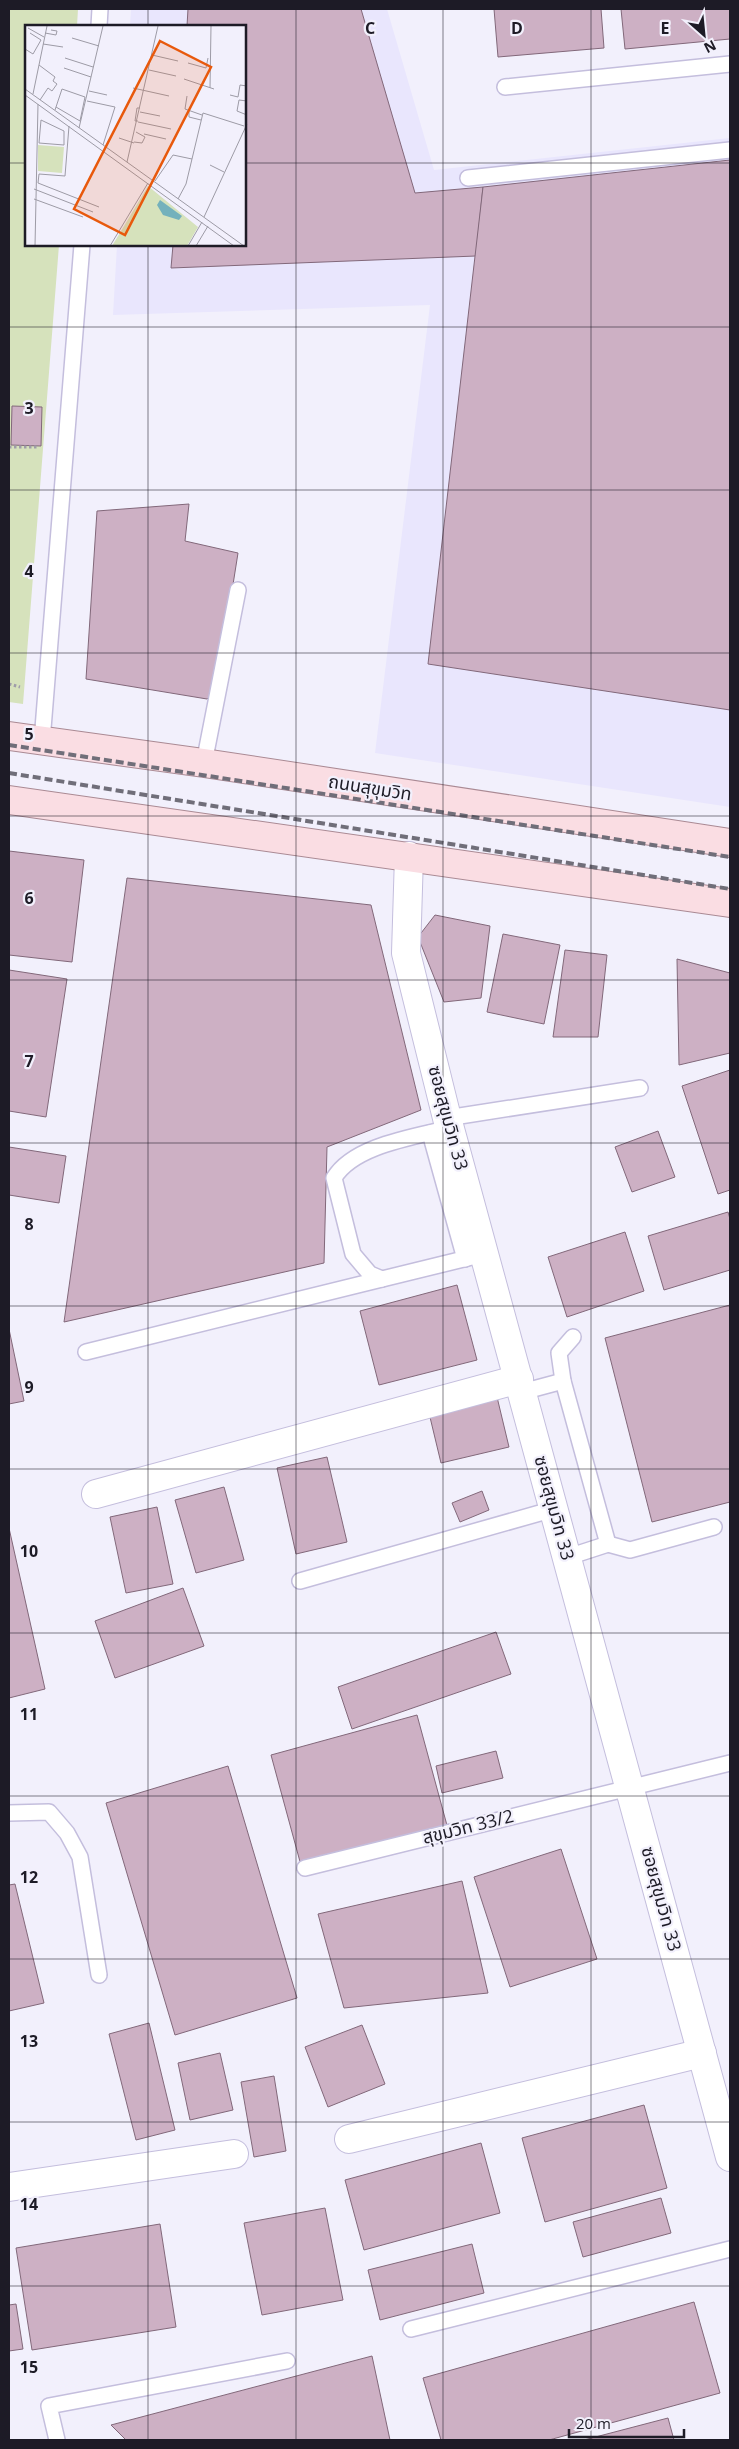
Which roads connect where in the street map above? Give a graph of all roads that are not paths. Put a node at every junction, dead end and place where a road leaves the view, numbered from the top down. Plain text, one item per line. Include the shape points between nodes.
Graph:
1 (100, 9) edge
2 (99, 25) edge
3 (730, 64) edge
4 (505, 87) dead end
5 (730, 150) edge
6 (468, 178) dead end
7 (82, 246) edge
8 (238, 590) dead end
9 (9, 736) edge
10 (42, 742) junction
11 (204, 763) junction
12 (9, 800) edge
13 (730, 843) edge
14 (409, 856) junction
15 (730, 904) edge
16 (640, 1088) dead end
17 (442, 1126) junction
18 (474, 1256) junction
19 (382, 1279) junction
20 (573, 1337) dead end
21 (86, 1352) dead end
22 (563, 1381) junction
23 (520, 1385) junction
24 (96, 1494) dead end
25 (554, 1509) junction
26 (714, 1527) dead end
27 (608, 1544) junction
28 (568, 1557) junction
29 (300, 1581) dead end
30 (730, 1763) edge
31 (630, 1786) junction
32 (9, 1813) edge
33 (305, 1868) dead end
34 (99, 1975) dead end
35 (702, 2053) junction
36 (349, 2139) dead end
37 (234, 2154) dead end
38 (730, 2157) edge
39 (9, 2187) edge
40 (730, 2249) edge
41 (411, 2329) dead end
42 (287, 2362) dead end
43 (57, 2440) edge

1 - 2 lane
3 - 4 lane
5 - 6 lane
7 - 10 lane
8 - 11 lane
9 - 10 main road, ถนนสุขุมวิท
10 - 11 main road, ถนนสุขุมวิท
11 - 13 main road, ถนนสุขุมวิท
12 - 14 main road
14 - 15 main road
14 - 17 street, ซอยสุขุมวิท 33 via 406,952
16 - 17 lane
17 - 18 street, ซอยสุขุมวิท 33
17 - 19 lane via 364,1152 341,1167 334,1178 353,1254 370,1274
18 - 19 lane
18 - 23 street, ซอยสุขุมวิท 33
19 - 21 lane
20 - 22 lane via 558,1353
22 - 23 lane
22 - 27 lane
23 - 24 street
23 - 25 street, ซอยสุขุมวิท 33
25 - 28 street, ซอยสุขุมวิท 33
25 - 29 lane
26 - 27 lane via 630,1550
27 - 28 lane
28 - 31 street, ซอยสุขุมวิท 33
30 - 31 lane, สุขุมวิท 33/2
31 - 33 lane, สุขุมวิท 33/2
31 - 35 street, ซอยสุขุมวิท 33
32 - 34 lane via 49,1812 66,1832 80,1857
35 - 36 street
35 - 38 street, ซอยสุขุมวิท 33
37 - 39 street
40 - 41 lane
42 - 43 lane via 49,2406

